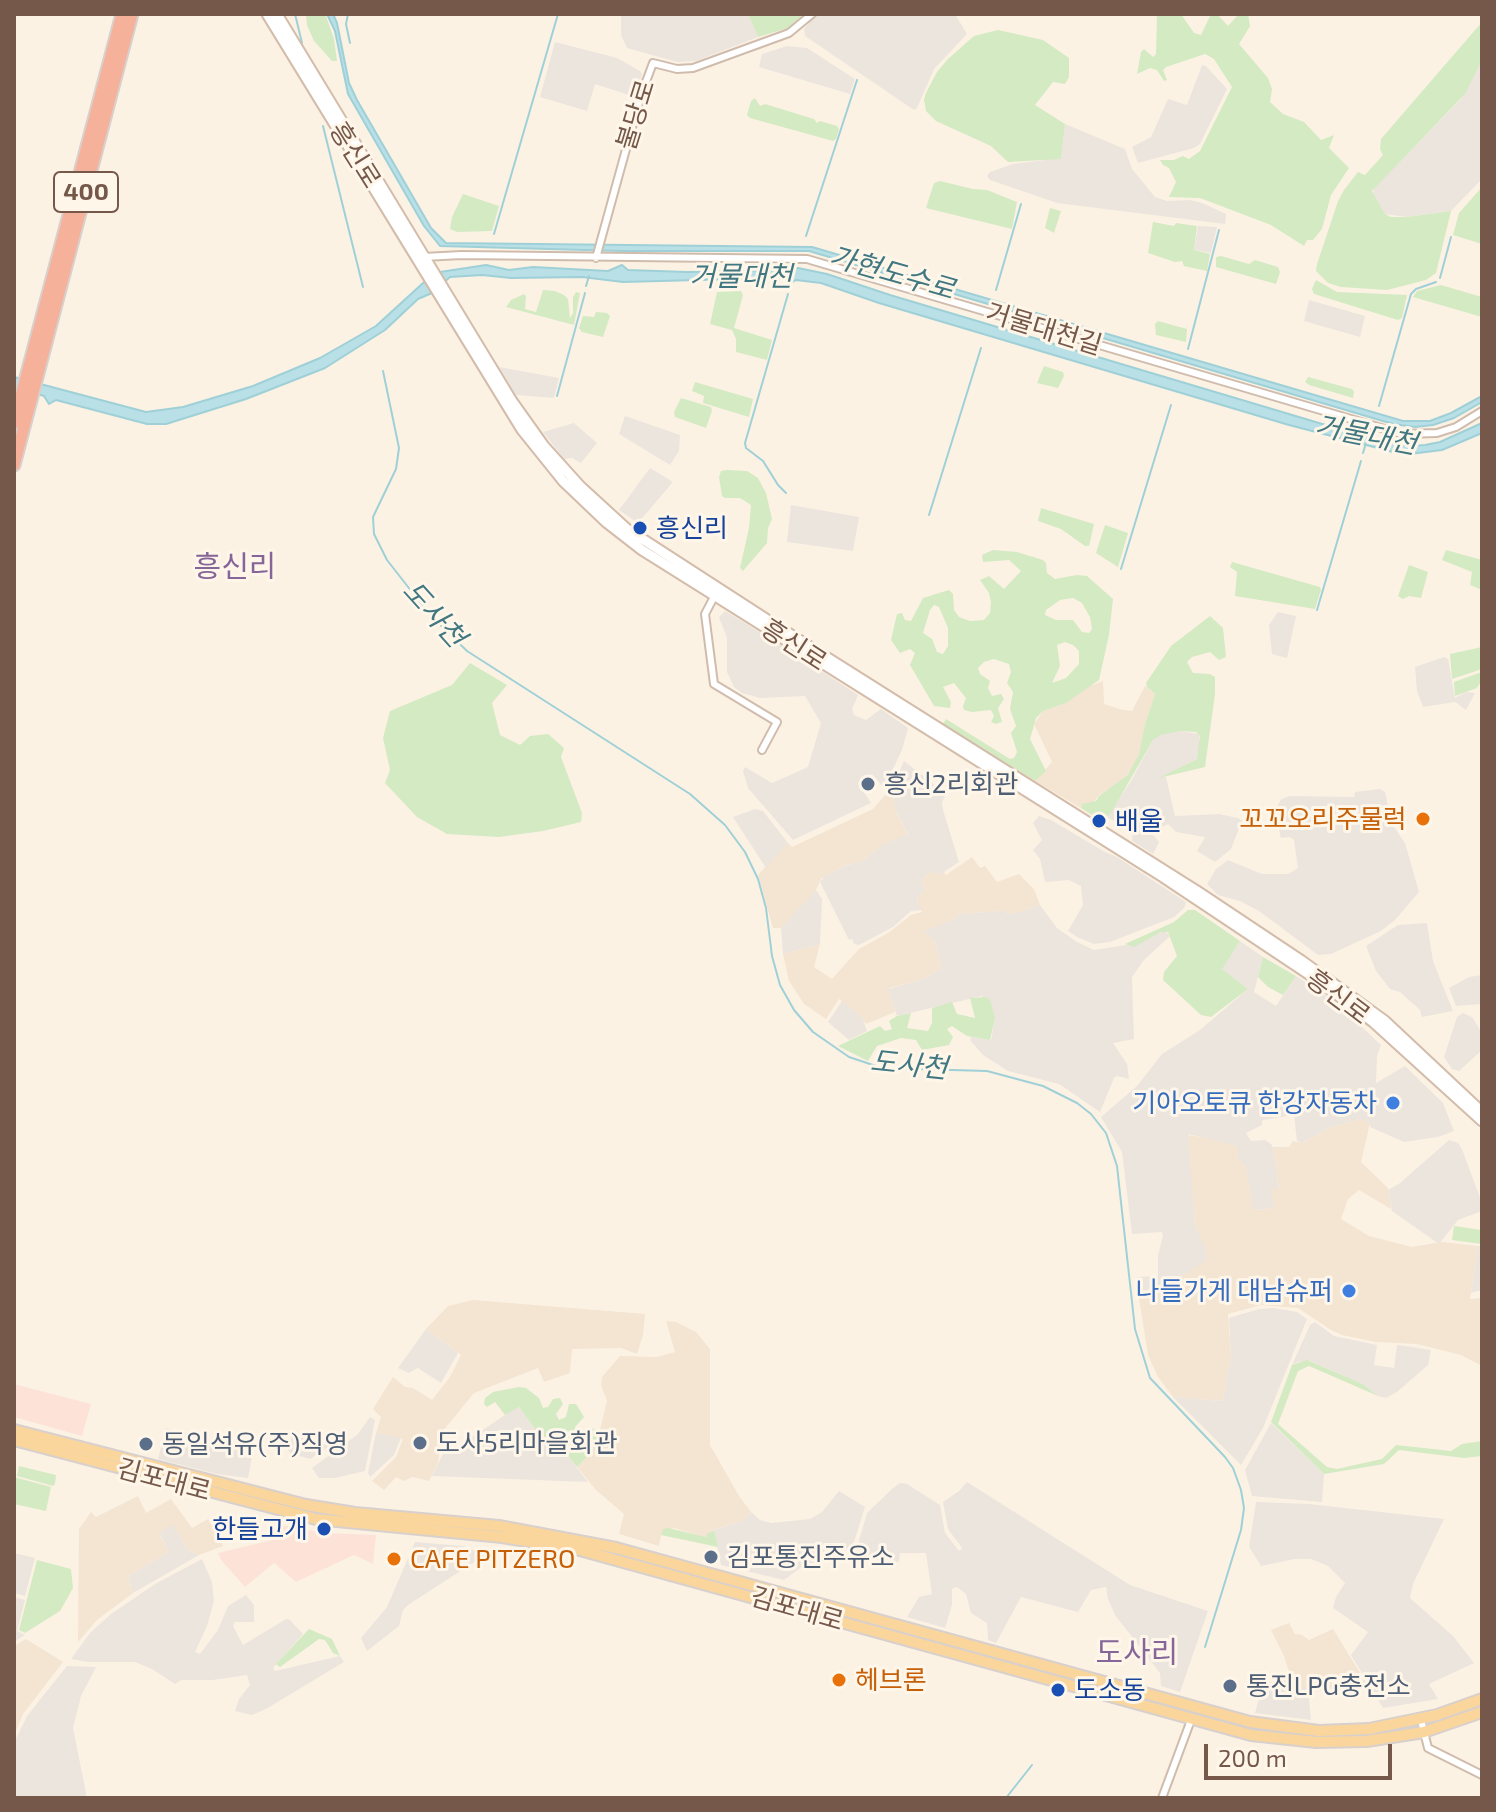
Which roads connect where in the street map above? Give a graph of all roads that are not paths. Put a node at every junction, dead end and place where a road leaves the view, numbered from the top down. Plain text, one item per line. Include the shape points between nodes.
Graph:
1 (122, 14) edge
2 (132, 14) edge
3 (267, 14) edge
4 (277, 14) edge
5 (812, 14) edge
6 (421, 258) junction
7 (596, 258) junction
8 (443, 293) junction
9 (34, 367) junction
10 (23, 410) junction
11 (1482, 411) edge
12 (14, 423) edge
13 (14, 465) edge
14 (715, 595) junction
15 (762, 750) dead end
16 (1482, 1112) edge
17 (1482, 1121) edge
18 (14, 1430) edge
19 (14, 1440) edge
20 (1482, 1699) edge
21 (1482, 1712) edge
22 (1191, 1720) junction
23 (1421, 1720) junction
24 (1424, 1732) junction
25 (1482, 1775) edge
26 (1162, 1798) edge

1 - 9 highway, 400
2 - 9 highway, 400
3 - 6 main road, 흥신로
4 - 6 main road, 흥신로
5 - 7 street, 불당로 via 789,33 693,68 653,63
6 - 7 street
6 - 8 main road, 흥신로
7 - 11 street, 거물대천길 via 807,259 1402,434 1437,433
8 - 14 main road, 흥신로 via 522,430 563,481 629,541
8 - 16 main road, 흥신로 via 530,428 580,486 627,529 1290,953 1376,1014
9 - 10 highway, 400
10 - 12 highway, 400
10 - 13 highway, 400
14 - 15 street via 705,614 714,684 777,722
14 - 17 main road, 흥신로 via 1319,981 1373,1022
18 - 23 main road, 김포대로 via 306,1505 499,1526 616,1548 1250,1722 1343,1731
19 - 22 main road, 김포대로 via 316,1519 576,1549
20 - 23 main road, 김포대로
21 - 24 main road, 김포대로
22 - 24 main road, 김포대로 via 1251,1735 1316,1742
22 - 26 street
23 - 24 street
24 - 25 street via 1428,1748

